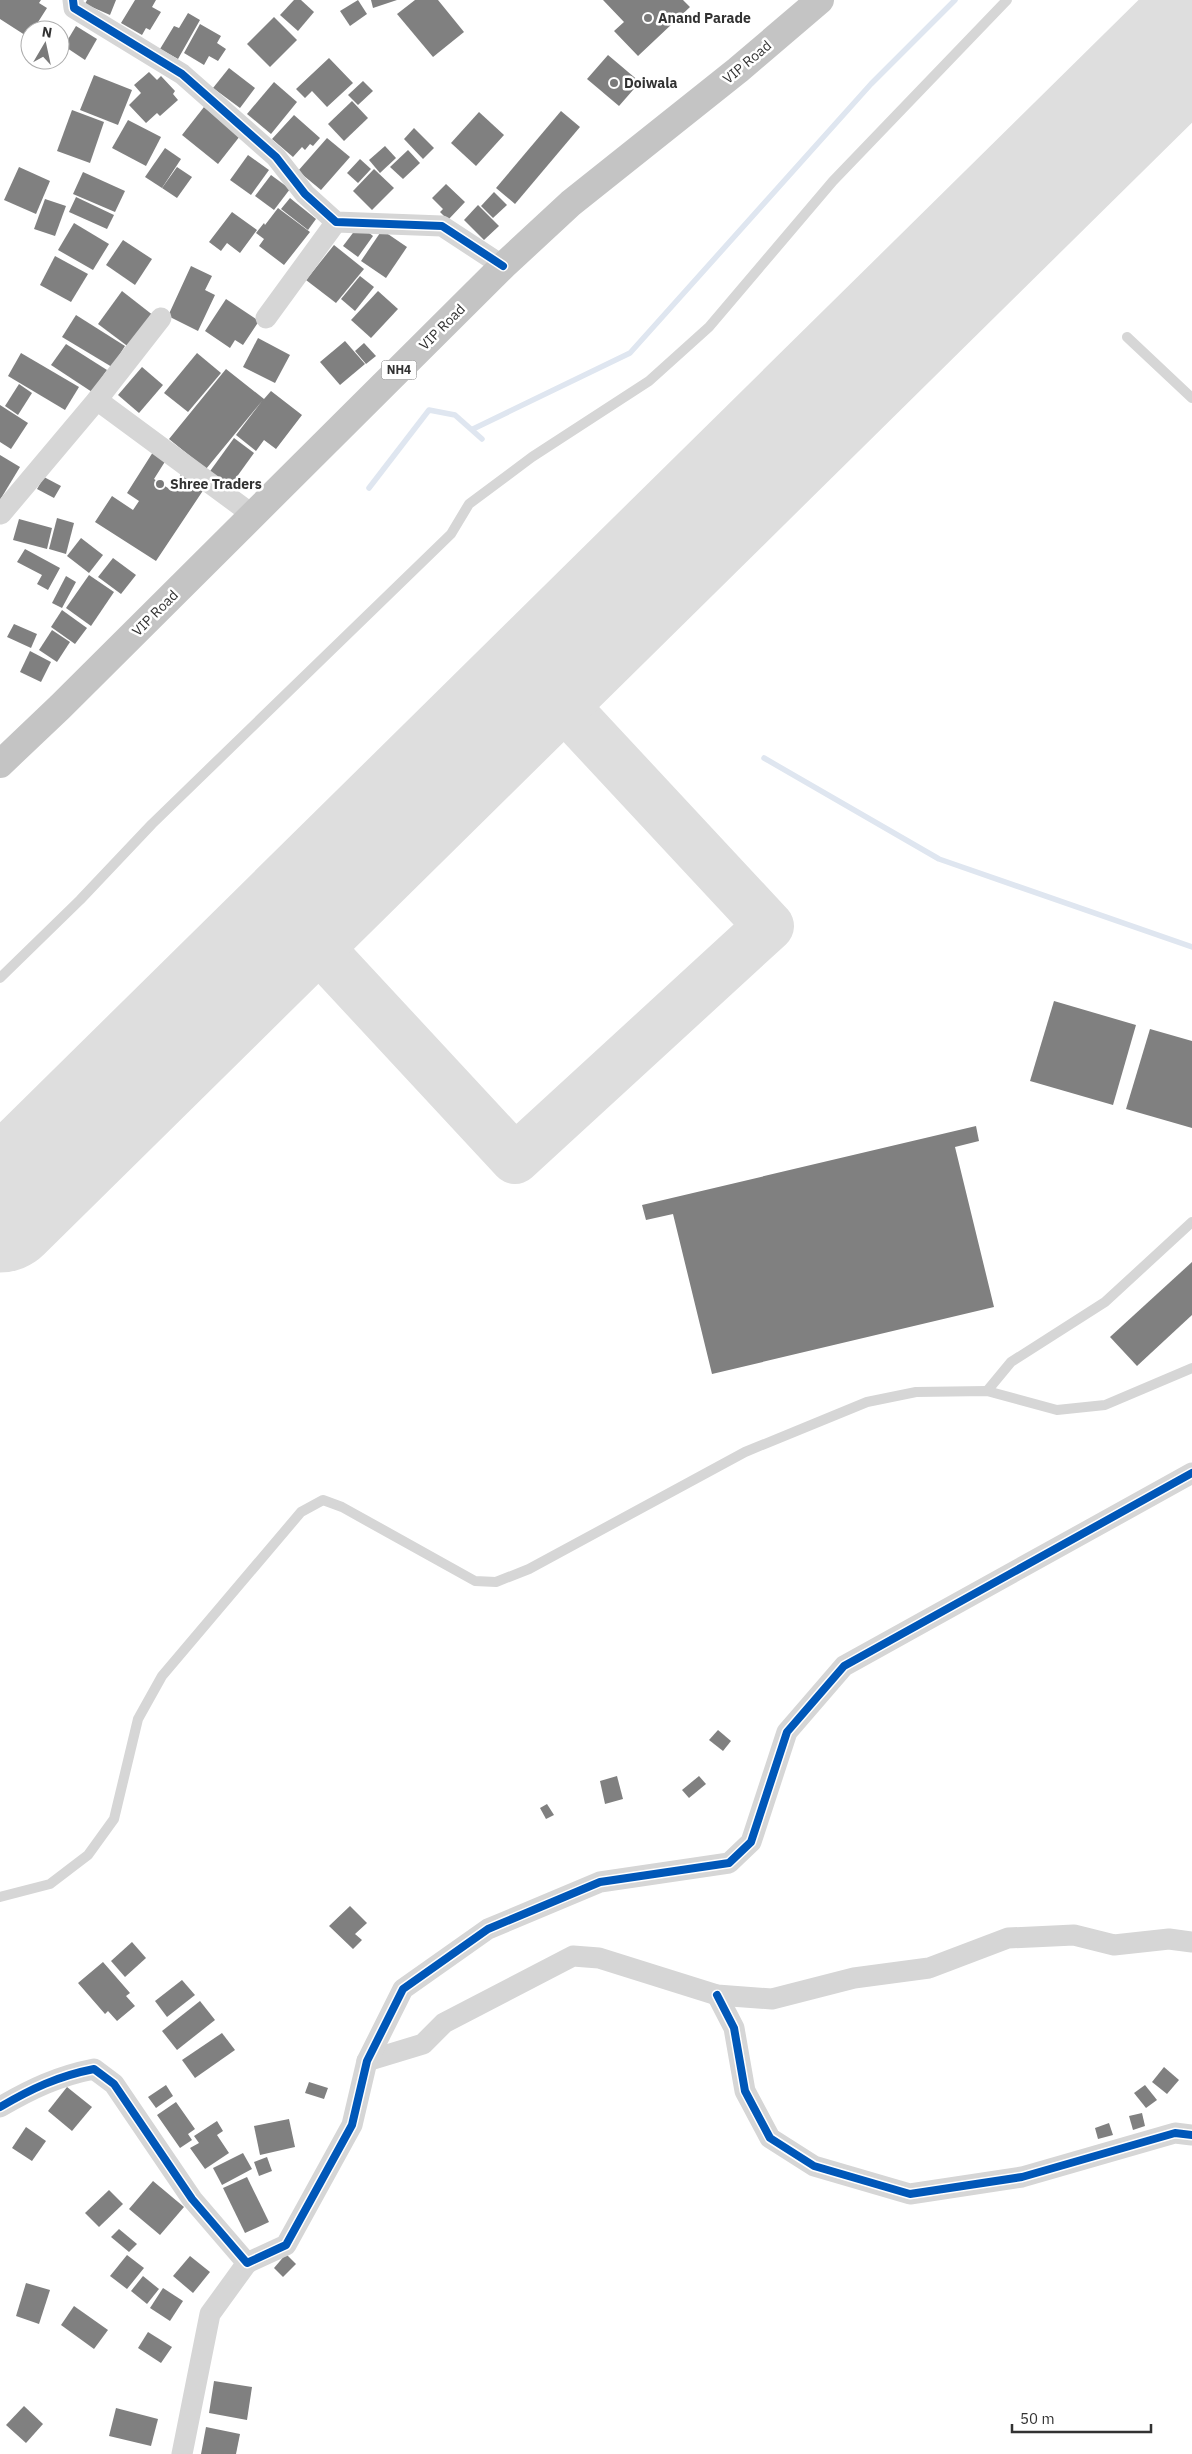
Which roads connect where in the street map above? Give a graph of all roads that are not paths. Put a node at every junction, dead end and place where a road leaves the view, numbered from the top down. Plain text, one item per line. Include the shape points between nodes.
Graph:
1 (73, 0) edge
2 (820, 0) edge
3 (1007, 0) edge
4 (336, 222) junction
5 (503, 266) junction
6 (161, 318) dead end
7 (266, 318) dead end
8 (1127, 336) dead end
9 (1192, 398) edge
10 (97, 400) junction
11 (1, 514) edge
12 (253, 516) junction
13 (0, 764) edge
14 (0, 978) edge
15 (1192, 1222) edge
16 (1192, 1368) edge
17 (986, 1391) junction
18 (1192, 1473) edge
19 (0, 1897) edge
20 (1192, 1942) edge
21 (716, 1995) junction
22 (367, 2061) junction
23 (0, 2107) edge
24 (1192, 2135) edge
25 (248, 2263) junction
26 (182, 2454) edge

1 - 4 street via 74,8 182,74 276,156 305,194
2 - 5 highway, VIP Road / NH4 via 571,203
3 - 14 lane via 833,181 709,327 649,381 532,457 469,504 451,534 152,824
4 - 5 street via 442,226
4 - 7 street
5 - 12 highway, VIP Road / NH4
6 - 10 street
8 - 9 lane
10 - 11 street
10 - 12 street
12 - 13 highway, VIP Road / NH4
15 - 17 lane via 1105,1302 1011,1362
16 - 17 lane via 1105,1405 1057,1410
17 - 19 lane via 916,1392 867,1402 745,1452 529,1569 496,1582 475,1581 342,1507 323,1500 301,1512 162,1676 138,1719 114,1818 88,1855 50,1884
18 - 22 street via 844,1666 787,1732 751,1842 729,1863 600,1882 488,1929 402,1989
20 - 21 street via 1169,1939 1114,1945 1074,1935 1008,1938 928,1968 854,1978 772,1999
21 - 22 street via 599,1958 573,1956 444,2023 423,2044
21 - 24 street via 734,2028 745,2091 770,2138 814,2166 910,2194 1022,2177 1174,2133
22 - 25 street via 352,2125 286,2245
23 - 25 street via 38,2085 94,2070 114,2084 192,2199
25 - 26 street via 210,2314

